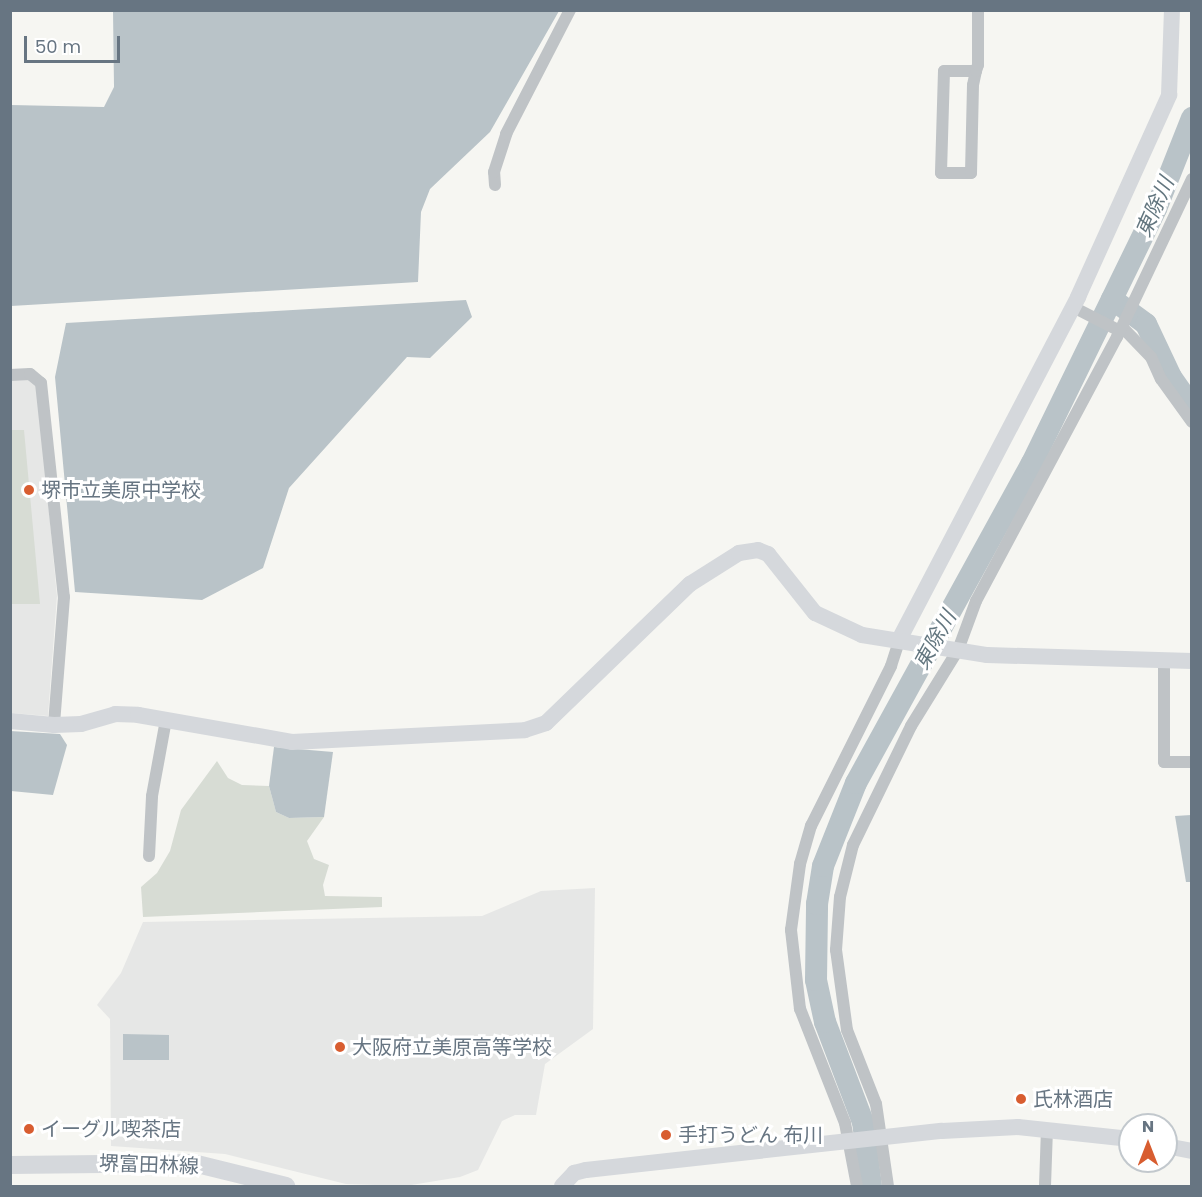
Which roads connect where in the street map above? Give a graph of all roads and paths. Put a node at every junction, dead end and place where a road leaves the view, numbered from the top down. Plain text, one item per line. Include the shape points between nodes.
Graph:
1 (570, 10) edge
2 (978, 10) edge
3 (1172, 10) edge
4 (976, 71) junction
5 (1191, 179) edge
6 (495, 184) dead end
7 (1073, 306) junction
8 (1121, 329) junction
9 (10, 375) edge
10 (1191, 422) edge
11 (904, 639) junction
12 (955, 649) junction
13 (1164, 661) junction
14 (1191, 661) edge
15 (166, 720) junction
16 (10, 721) edge
17 (54, 725) junction
18 (1191, 762) edge
19 (149, 856) dead end
20 (1047, 1129) junction
21 (881, 1138) junction
22 (1118, 1138) edge
23 (853, 1141) junction
24 (10, 1165) edge
25 (286, 1186) edge
26 (562, 1186) edge
27 (857, 1186) edge
28 (888, 1186) edge
29 (1046, 1186) edge

1 - 6 street via 506,134 494,172
2 - 4 street
3 - 7 street via 1169,95
4 - 4 street via 971,173 941,173 944,71
5 - 8 street
7 - 8 street
7 - 11 street
8 - 10 street via 1151,357
8 - 12 street via 975,601
9 - 17 street via 30,374 41,383 64,597
11 - 12 street
11 - 15 street via 862,635 815,613 768,554 758,550 739,553 690,584 546,723 525,730 292,742
11 - 23 street via 811,826 794,902 792,959 800,1009
12 - 13 street via 1039,658
12 - 21 street via 882,781 853,845 840,897 836,950 847,1030 876,1104
13 - 14 street
13 - 18 street via 1164,762
15 - 17 street via 115,714 81,724
15 - 19 street via 152,796
16 - 17 street
20 - 21 street via 942,1131
20 - 22 street
20 - 29 street
21 - 23 street
21 - 28 street
23 - 26 street via 586,1170 574,1173
23 - 27 street
24 - 25 main road, 堺富田林線 via 193,1163

